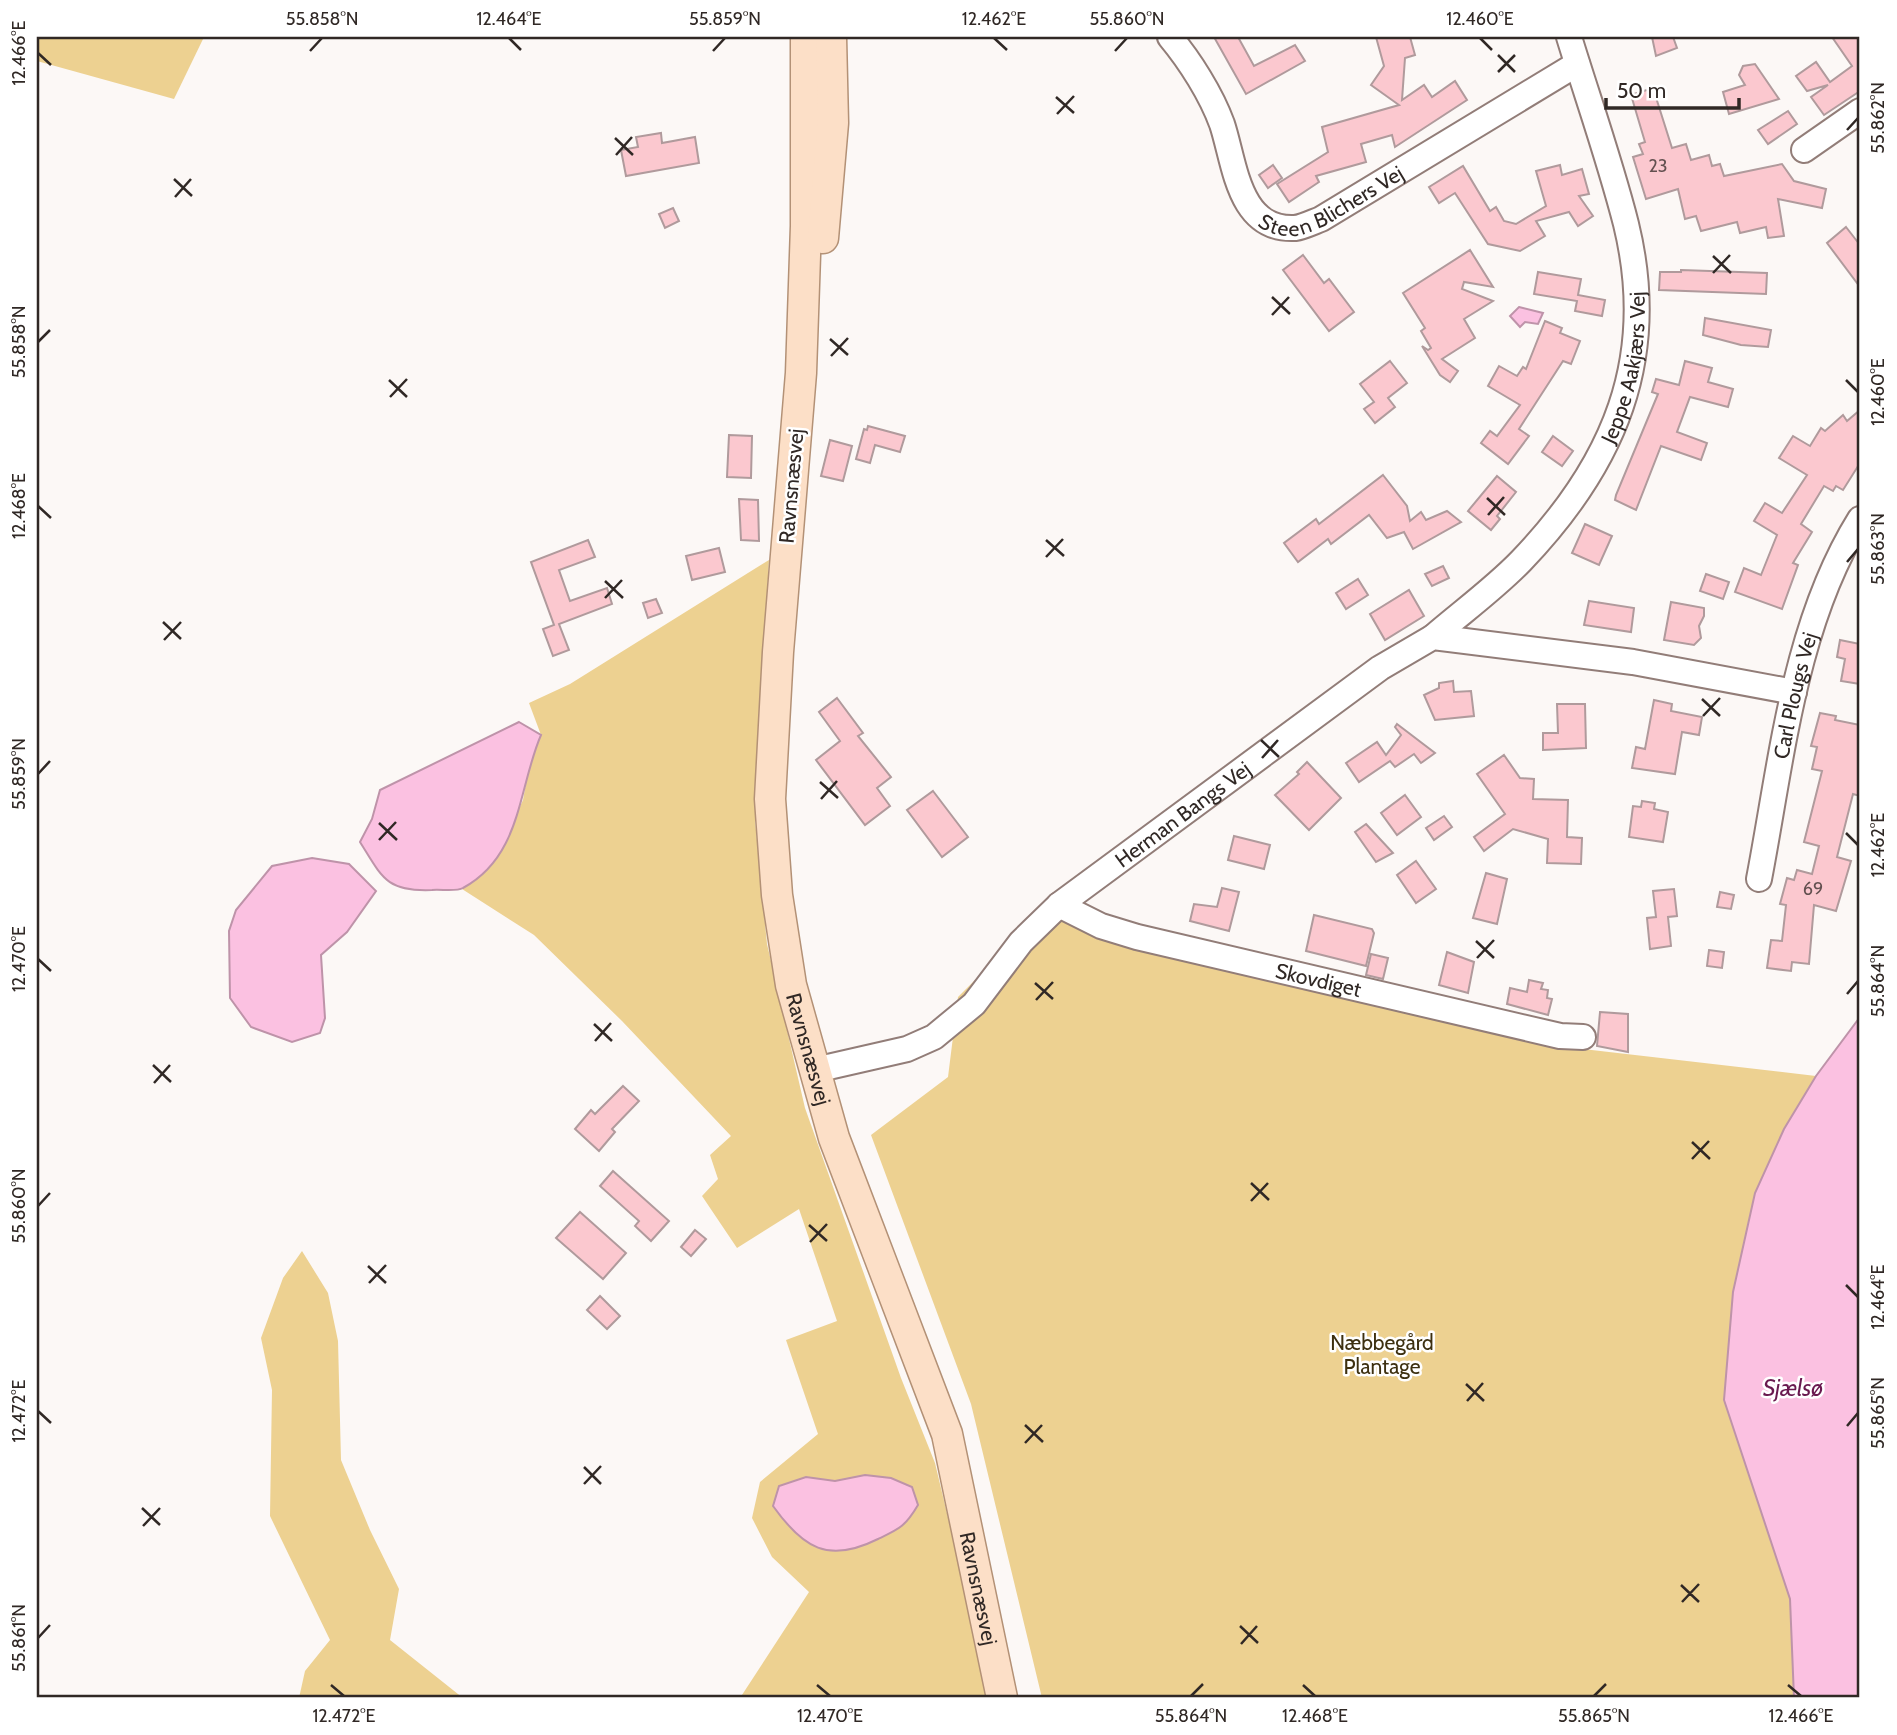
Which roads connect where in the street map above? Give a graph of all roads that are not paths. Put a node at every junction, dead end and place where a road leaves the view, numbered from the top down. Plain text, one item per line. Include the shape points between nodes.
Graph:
1 (806, 37) edge
2 (831, 37) edge
3 (1170, 37) edge
4 (1569, 37) edge
5 (1577, 64) junction
6 (1860, 111) edge
7 (1804, 150) dead end
8 (801, 373) junction
9 (1860, 519) edge
10 (1433, 637) junction
11 (1794, 692) junction
12 (1759, 879) dead end
13 (1059, 905) junction
14 (1583, 1037) dead end
15 (815, 1070) junction
16 (1002, 1698) edge

1 - 8 main road, Ravnsnæsvej
2 - 8 main road, Ravnsnæsvej via 833,123 825,222
3 - 5 street, Steen Blichers Vej via 1186,56 1221,122 1243,198 1258,216 1296,228 1321,219
4 - 5 street, Jeppe Aakjærs Vej
5 - 10 street, Jeppe Aakjærs Vej via 1626,226 1636,285 1635,349 1627,393 1612,433 1552,527 1519,563
6 - 7 street
8 - 15 main road, Ravnsnæsvej via 770,799 777,895 792,985
9 - 11 street, Carl Plougs Vej via 1826,585
10 - 11 street via 1633,662
10 - 13 street, Herman Bangs Vej via 1380,668
11 - 12 street, Carl Plougs Vej
13 - 14 street, Skovdiget via 1137,937 1560,1036
13 - 15 street, Herman Bangs Vej via 1021,942 974,1003 934,1037 907,1049
15 - 16 main road, Ravnsnæsvej via 834,1138 947,1434

